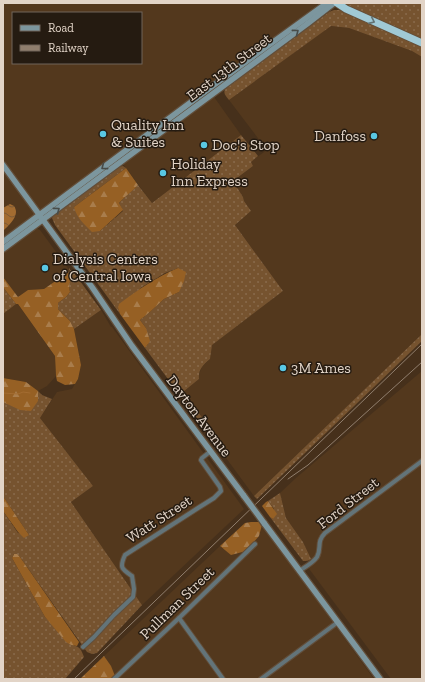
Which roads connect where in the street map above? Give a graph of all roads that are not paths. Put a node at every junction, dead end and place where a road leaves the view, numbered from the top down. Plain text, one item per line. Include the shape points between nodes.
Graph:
1 (327, 3) edge
2 (334, 3) edge
3 (337, 3) edge
4 (422, 43) edge
5 (3, 165) edge
6 (41, 218) junction
7 (3, 242) edge
8 (3, 249) edge
9 (211, 452) junction
10 (422, 461) edge
11 (255, 544) dead end
12 (299, 571) junction
13 (179, 618) junction
14 (338, 622) junction
15 (83, 647) dead end
16 (114, 679) edge
17 (223, 679) edge
18 (261, 679) edge
19 (380, 679) edge

1 -> 6 main road, East 13th Street via 214,85
6 -> 2 main road, East 13th Street
3 -> 4 highway
5 - 6 main road, Dayton Avenue
6 - 7 main road, East 13th Street
6 - 8 main road, East 13th Street
6 - 9 main road, Dayton Avenue
9 - 12 main road, Dayton Avenue, bridge
9 - 15 street, Watt Street via 201,460 221,491 125,555 122,567 132,576 133,597
10 - 12 street, Ford Street via 325,533 320,539 317,556
11 - 13 street, Pullman Street
12 - 14 main road, Dayton Avenue
13 - 16 street, Pullman Street
13 - 17 street
14 - 18 street
14 - 19 main road, Dayton Avenue

